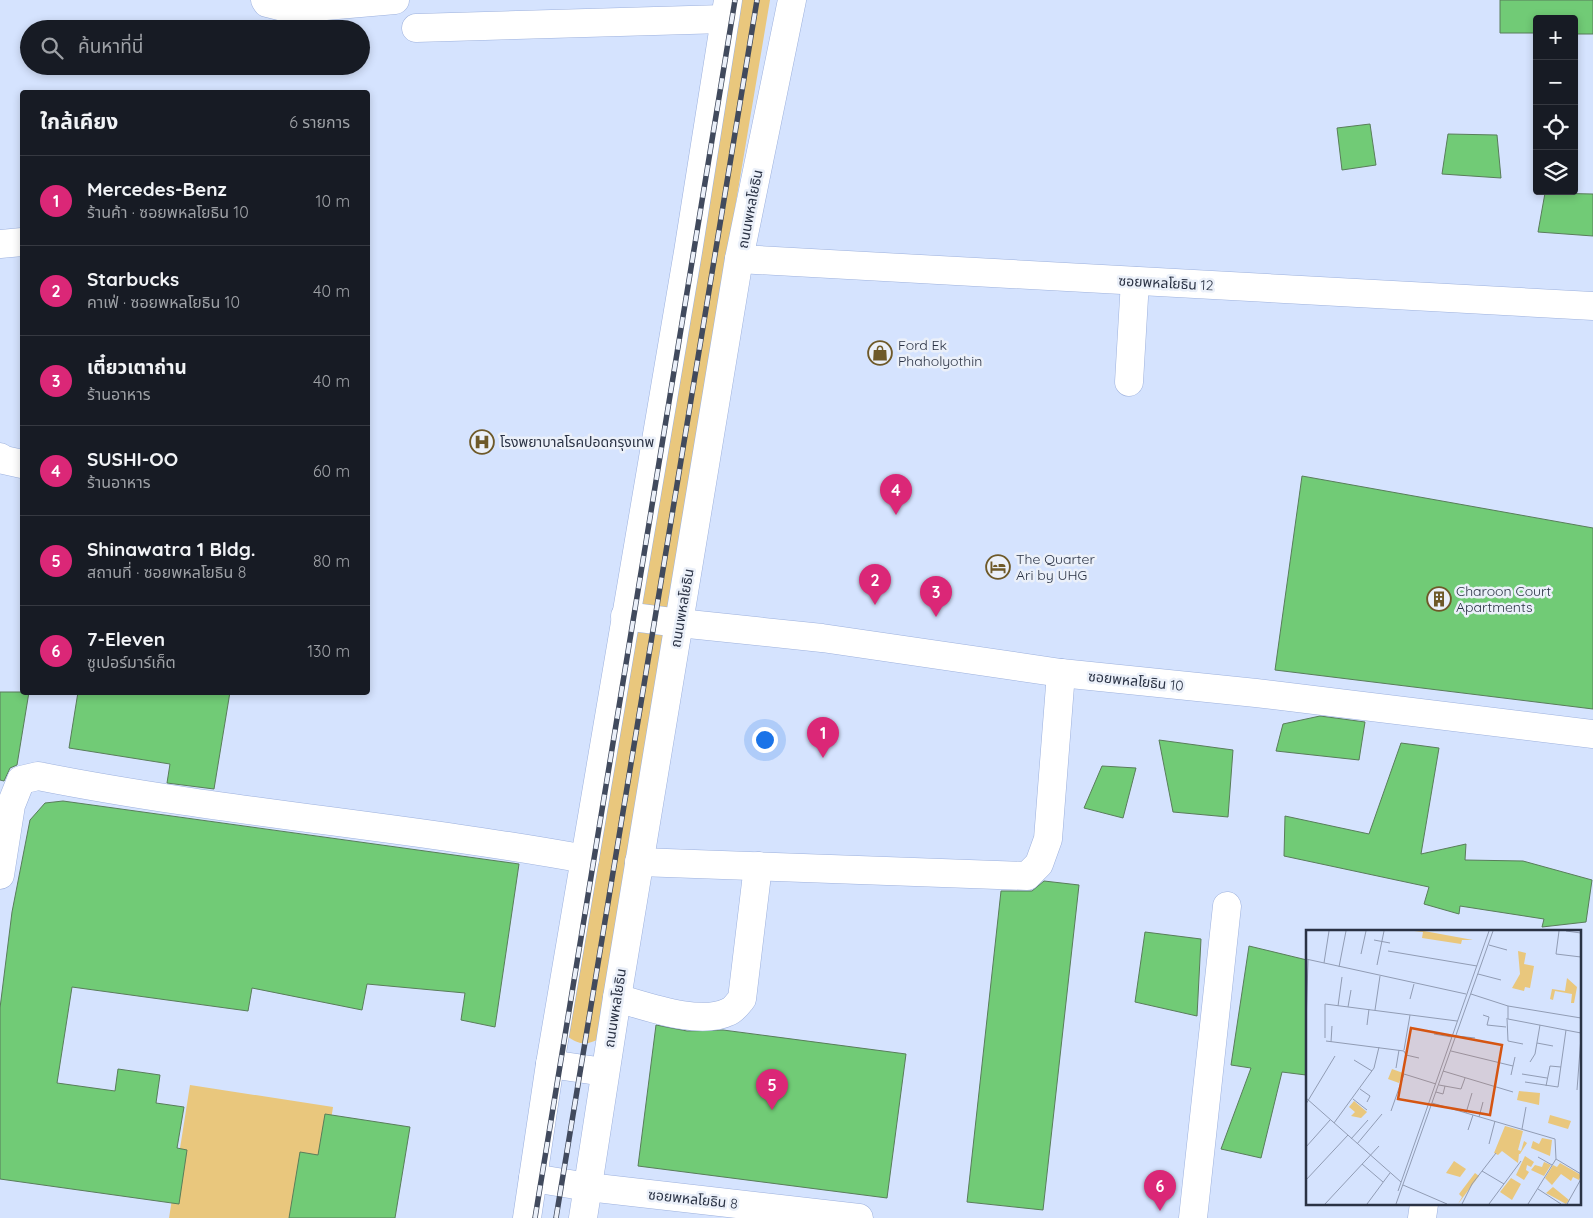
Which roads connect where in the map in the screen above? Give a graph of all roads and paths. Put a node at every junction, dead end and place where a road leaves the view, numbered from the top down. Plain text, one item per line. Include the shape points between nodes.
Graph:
1 (265, 0) edge
2 (395, 0) edge
3 (792, 0) edge
4 (726, 10) edge
5 (416, 28) dead end
6 (20, 242) edge
7 (0, 244) edge
8 (740, 260) junction
9 (1135, 281) junction
10 (1593, 306) edge
11 (1129, 382) dead end
12 (0, 457) edge
13 (20, 464) edge
14 (625, 616) junction
15 (679, 623) junction
16 (1061, 673) junction
17 (1593, 734) edge
18 (585, 859) junction
19 (639, 862) junction
20 (758, 866) junction
21 (0, 875) edge
22 (1227, 906) dead end
23 (616, 998) junction
24 (550, 1064) junction
25 (604, 1072) junction
26 (533, 1178) junction
27 (588, 1187) junction
28 (527, 1218) edge
29 (583, 1218) edge
30 (858, 1218) edge
31 (1192, 1218) edge

1 - 2 street via 291,9
3 - 8 street, ถนนพหลโยธิน
4 - 5 street
4 - 14 street
6 - 7 street
8 - 9 street, ซอยพหลโยธิน 12
8 - 15 street, ถนนพหลโยธิน
9 - 10 street, ซอยพหลโยธิน 12
9 - 11 street
12 - 13 street
14 - 15 street, ซอยพหลโยธิน 10
14 - 18 street
15 - 16 street, ซอยพหลโยธิน 10 via 822,638
15 - 19 street, ถนนพหลโยธิน
16 - 17 street, ซอยพหลโยธิน 10
16 - 20 street via 1048,838 1039,864 1027,876
18 - 21 street via 436,835 188,802 38,776 21,780 14,796
18 - 24 street
19 - 20 street
19 - 23 street, ถนนพหลโยธิน
20 - 23 street via 742,999 738,1004 729,1012 703,1017
22 - 31 street
23 - 25 street, ถนนพหลโยธิน
24 - 25 street
24 - 26 street
25 - 27 street, ถนนพหลโยธิน
26 - 27 street, ซอยพหลโยธิน 8
26 - 28 street
27 - 29 street, ถนนพหลโยธิน
27 - 30 street, ซอยพหลโยธิน 8

